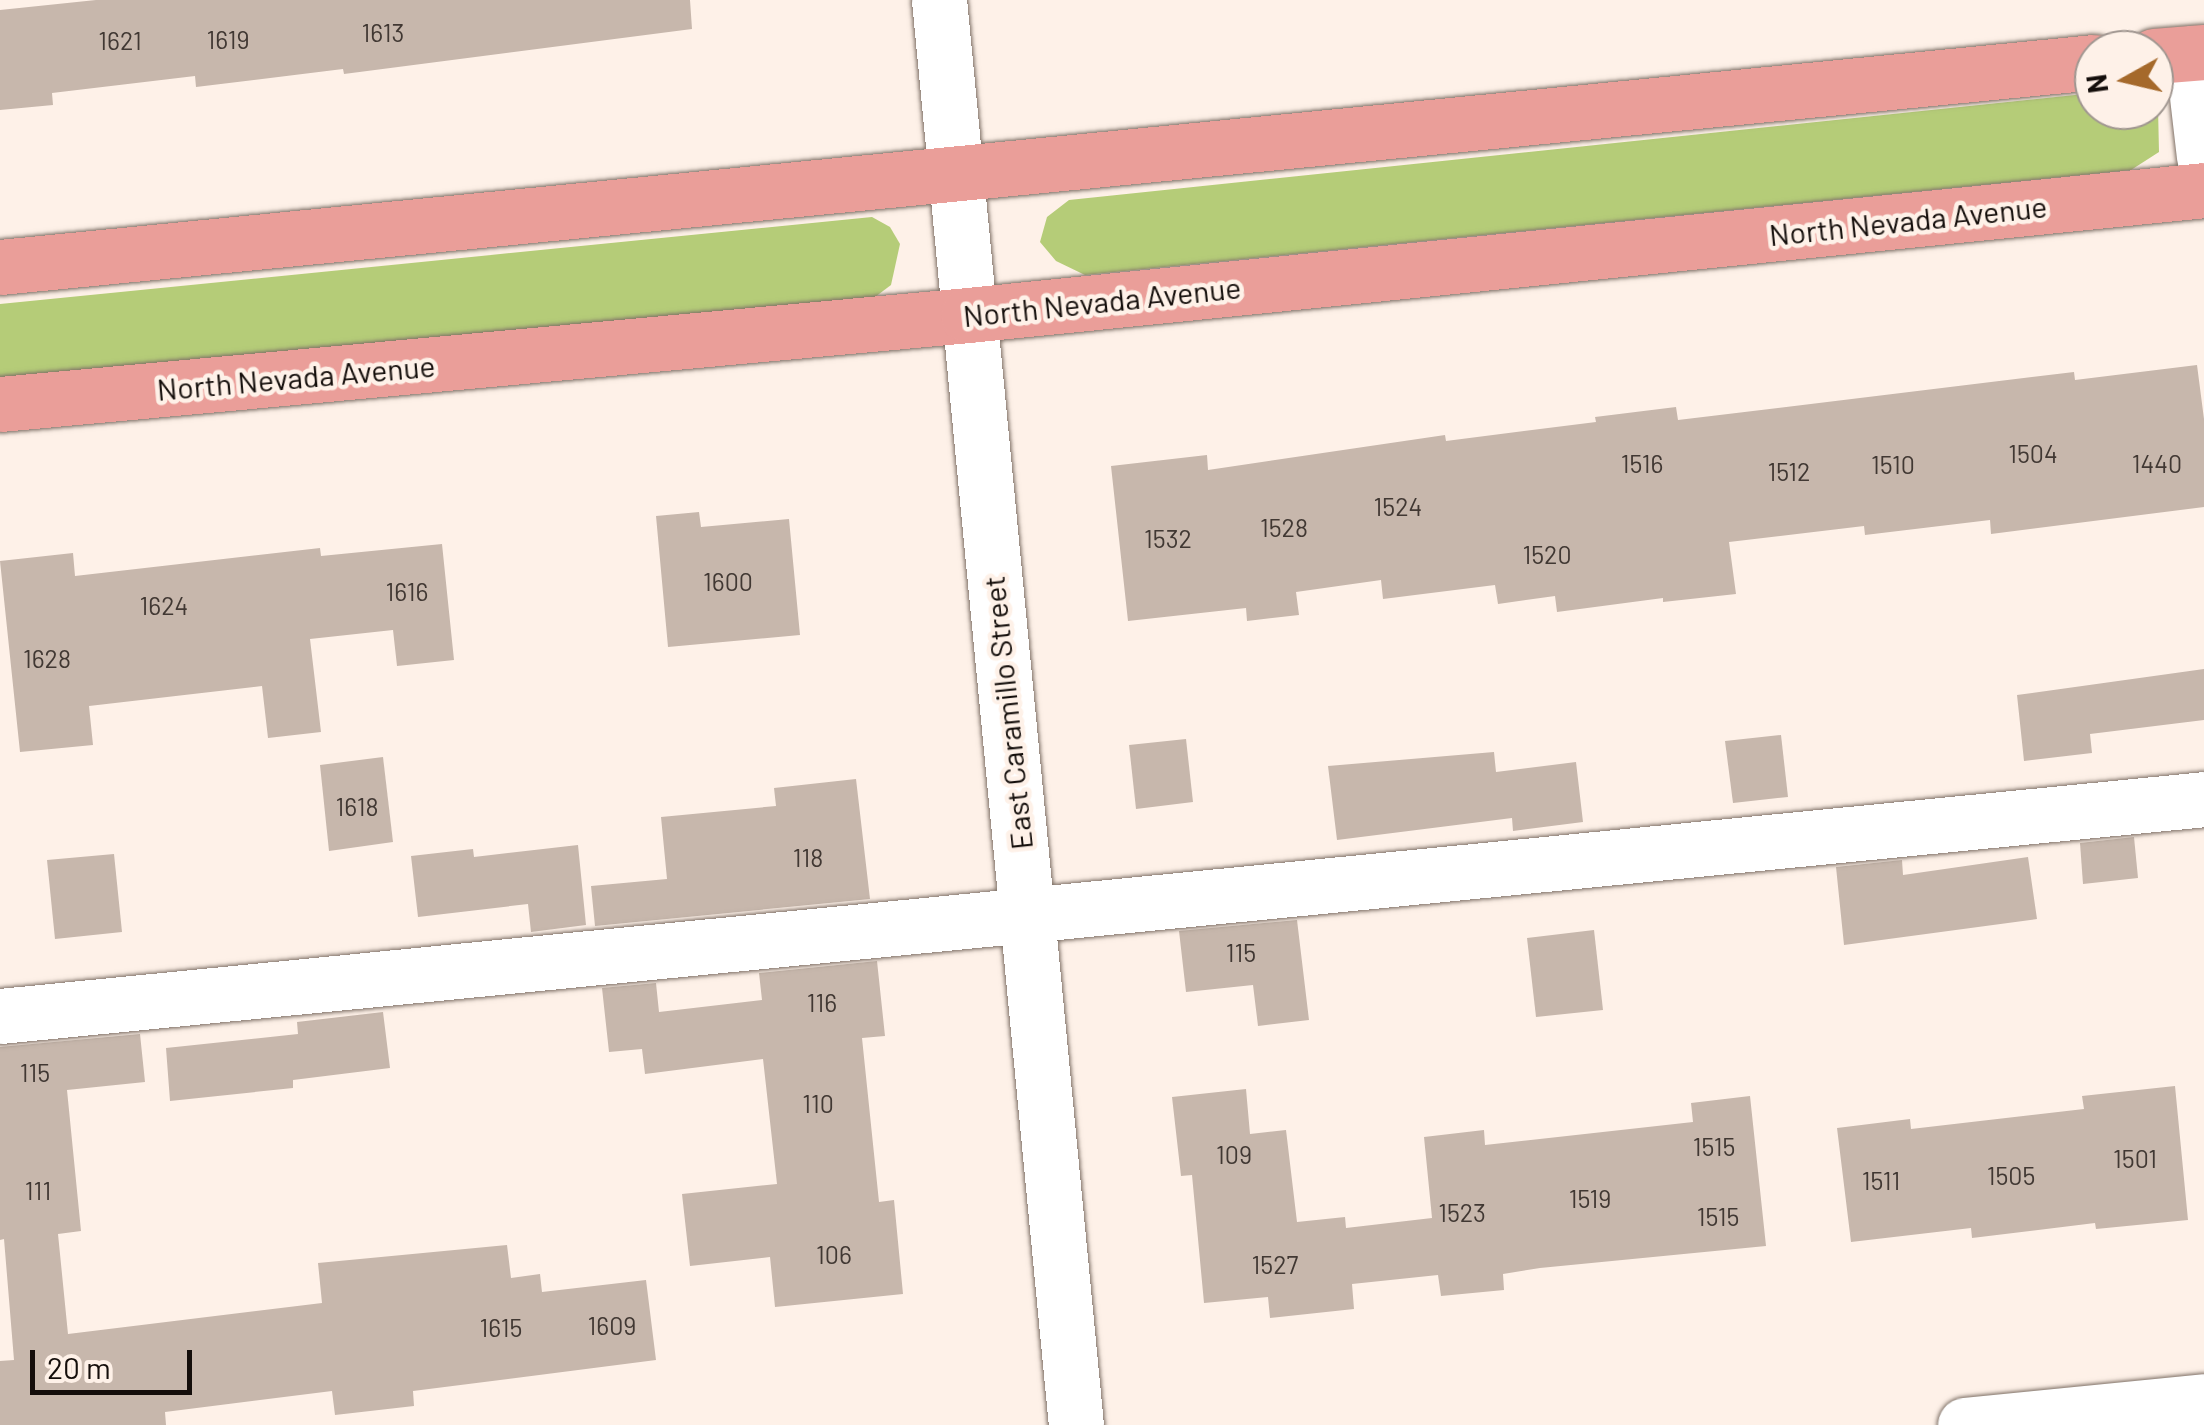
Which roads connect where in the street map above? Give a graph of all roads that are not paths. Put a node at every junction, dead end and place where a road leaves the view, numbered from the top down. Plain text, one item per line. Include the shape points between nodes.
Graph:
1 (939, 0) edge
2 (2183, 54) edge
3 (2074, 64) edge
4 (2204, 156) edge
5 (957, 173) junction
6 (2204, 190) edge
7 (0, 267) edge
8 (968, 315) junction
9 (0, 404) edge
10 (2204, 799) edge
11 (1026, 916) junction
12 (0, 1016) edge
13 (2204, 1401) edge
14 (1076, 1425) edge
15 (1965, 1425) edge

1 - 5 street, East Caramillo Street
2 - 4 street
3 - 5 main road
5 - 7 main road
5 - 8 street, East Caramillo Street
6 - 8 main road, North Nevada Avenue
8 - 9 main road, North Nevada Avenue
8 - 11 street, East Caramillo Street
10 - 11 street
11 - 12 street
11 - 14 street, East Caramillo Street
13 - 15 street

